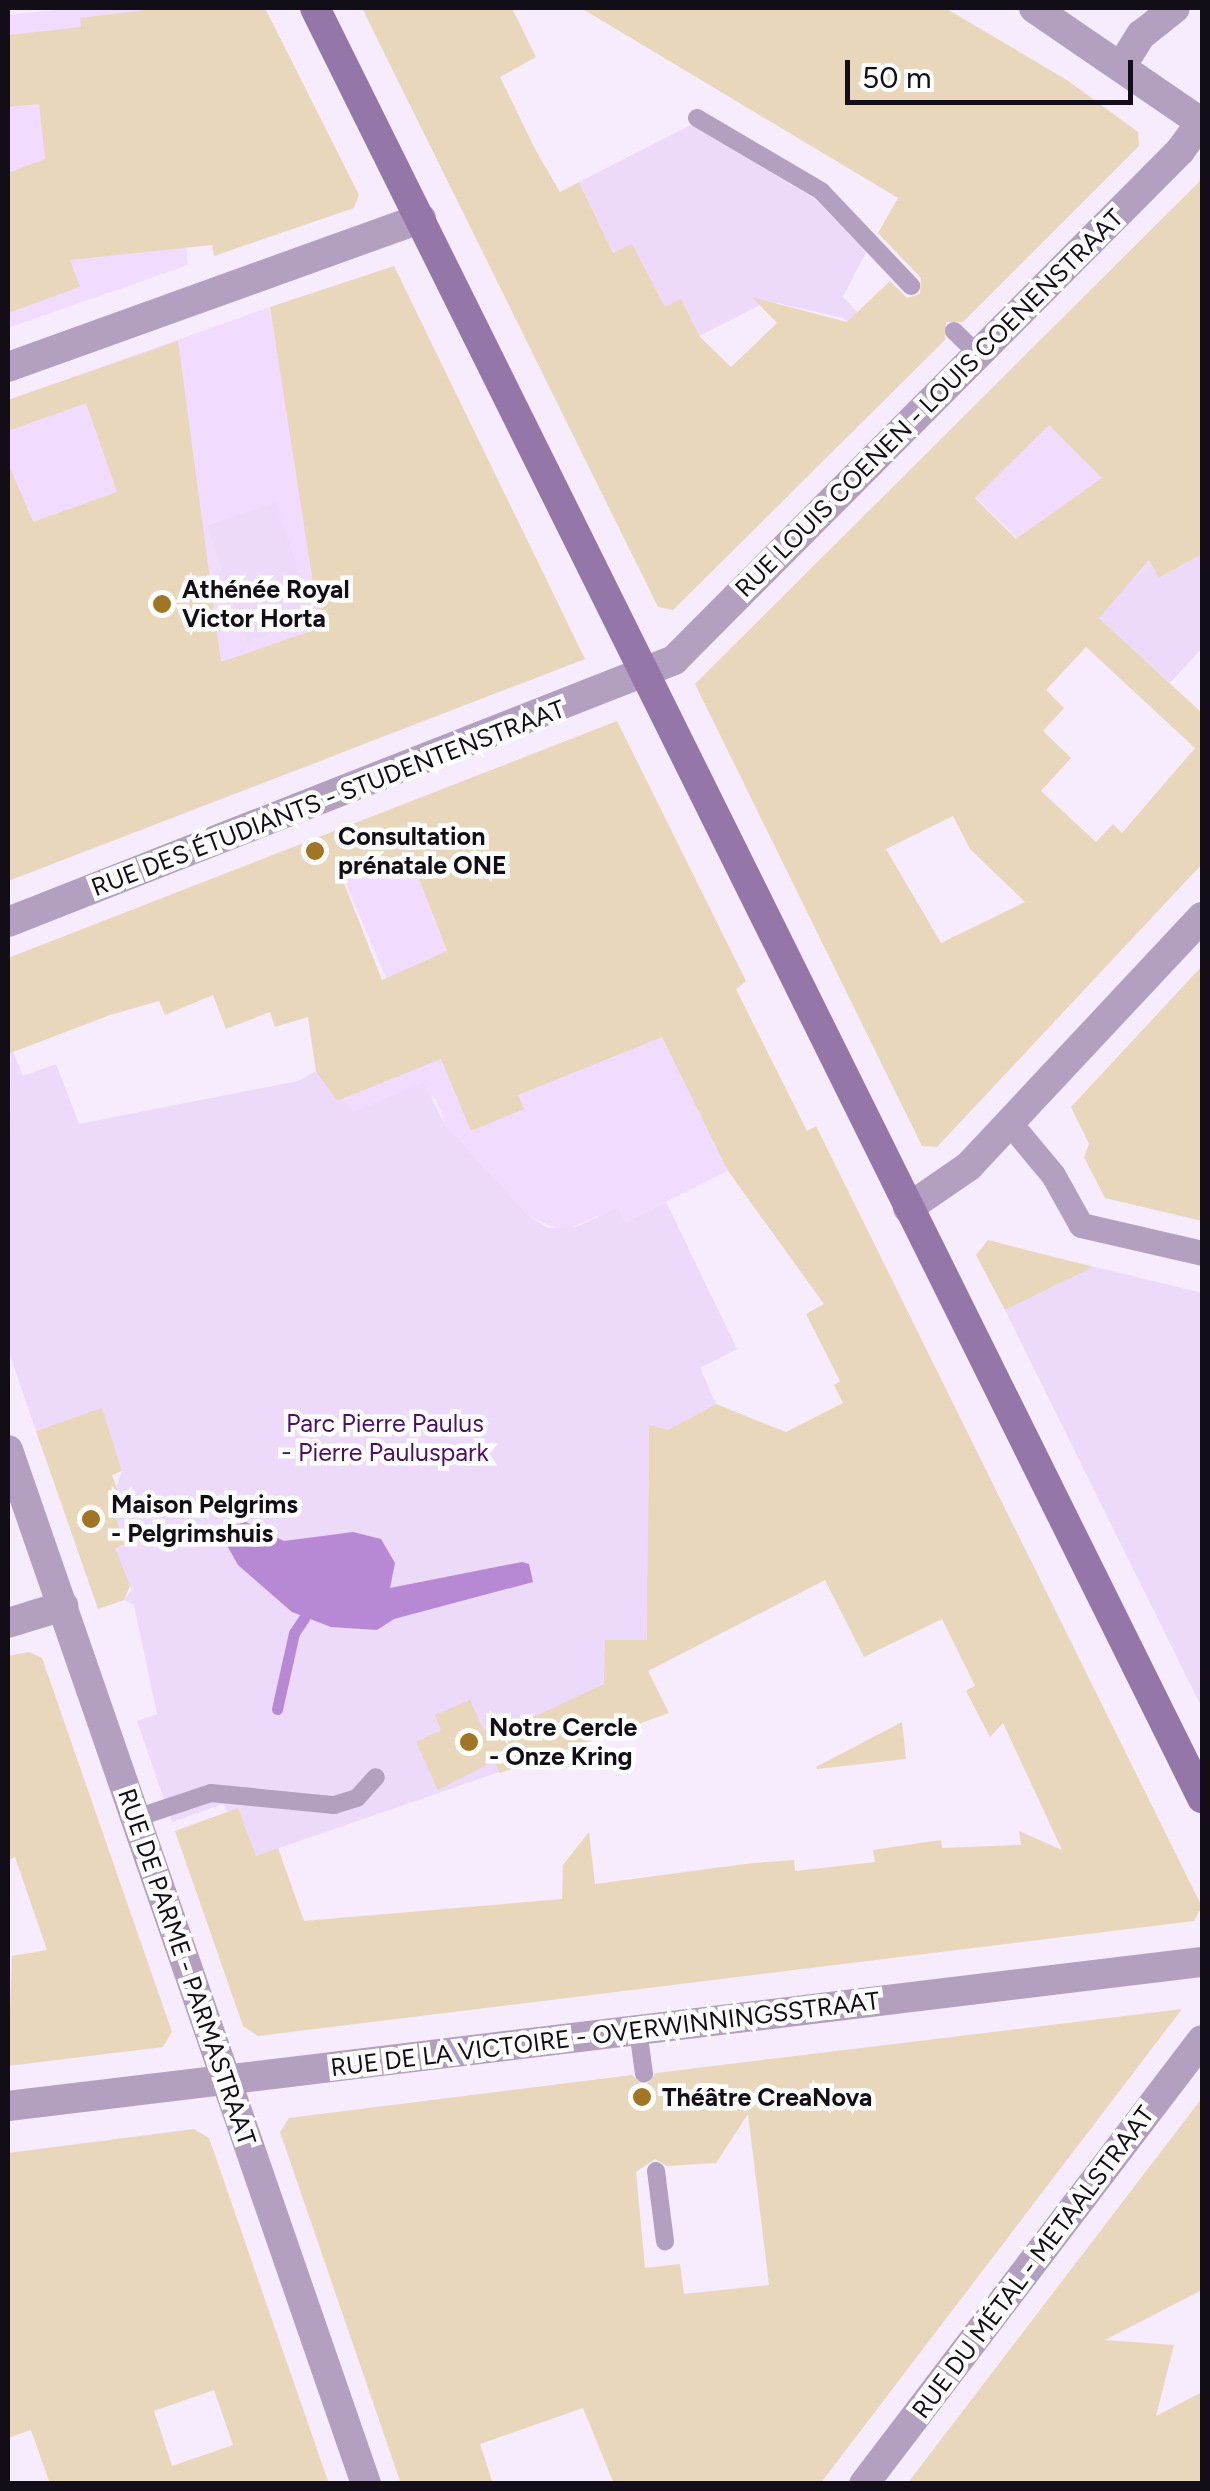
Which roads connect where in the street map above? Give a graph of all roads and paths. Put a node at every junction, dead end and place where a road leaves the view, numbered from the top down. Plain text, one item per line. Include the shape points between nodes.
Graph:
1 (315, 8) edge
2 (1034, 8) edge
3 (1175, 8) edge
4 (1122, 65) junction
5 (697, 118) dead end
6 (1202, 123) edge
7 (421, 218) junction
8 (912, 286) dead end
9 (954, 331) dead end
10 (978, 354) junction
11 (8, 367) edge
12 (648, 674) junction
13 (1202, 916) edge
14 (8, 922) edge
15 (1009, 1122) junction
16 (908, 1208) junction
17 (1202, 1252) edge
18 (8, 1450) edge
19 (63, 1606) junction
20 (8, 1623) edge
21 (376, 1778) dead end
22 (1202, 1798) edge
23 (136, 1818) junction
24 (1202, 1962) edge
25 (638, 2030) junction
26 (1202, 2040) edge
27 (644, 2074) dead end
28 (224, 2079) junction
29 (8, 2106) edge
30 (656, 2171) dead end
31 (664, 2241) dead end
32 (366, 2484) edge
33 (864, 2484) edge

1 - 7 main road
2 - 4 street
3 - 4 street via 1141,35
4 - 6 street
5 - 8 lane via 821,191
6 - 10 street, RUE LOUIS COENEN - LOUIS COENENSTRAAT
7 - 11 street
7 - 12 main road
9 - 10 lane
10 - 12 street, RUE LOUIS COENEN - LOUIS COENENSTRAAT via 674,660
12 - 14 street, RUE DES ÉTUDIANTS - STUDENTENSTRAAT
12 - 16 main road
13 - 15 street
15 - 16 street via 969,1166
15 - 17 street via 1053,1175 1081,1225
16 - 22 main road
18 - 19 street, RUE DE PARME - PARMASTRAAT
19 - 20 street
19 - 23 street, RUE DE PARME - PARMASTRAAT
21 - 23 lane via 357,1798 334,1805 211,1793
23 - 28 street, RUE DE PARME - PARMASTRAAT
24 - 25 street, RUE DE LA VICTOIRE - OVERWINNINGSSTRAAT
25 - 27 lane
25 - 28 street, RUE DE LA VICTOIRE - OVERWINNINGSSTRAAT
26 - 33 street, RUE DU MÉTAL - METAALSTRAAT
28 - 29 street, RUE DE LA VICTOIRE - OVERWINNINGSSTRAAT
28 - 32 street, RUE DE PARME - PARMASTRAAT
30 - 31 lane

